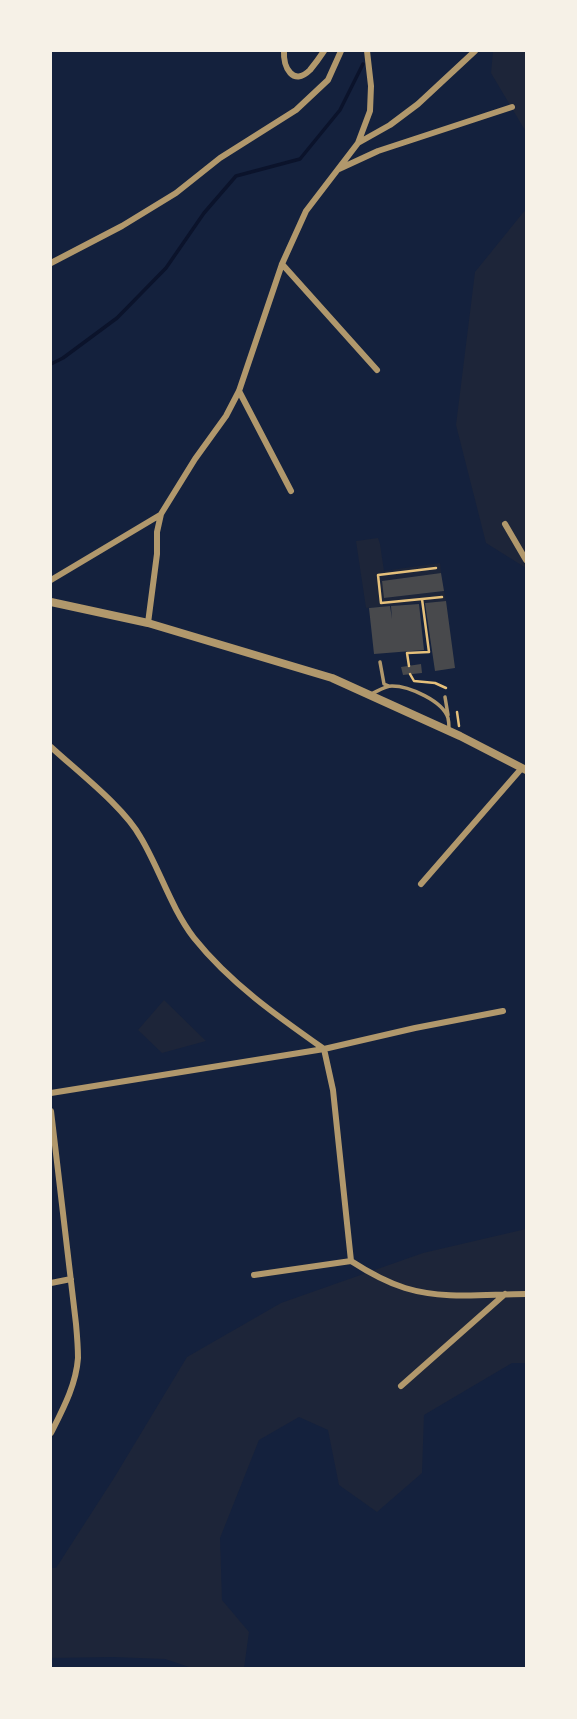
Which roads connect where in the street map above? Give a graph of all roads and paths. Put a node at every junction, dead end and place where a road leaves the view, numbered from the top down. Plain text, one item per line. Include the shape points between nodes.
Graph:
1 (284, 51) edge
2 (324, 51) edge
3 (341, 51) edge
4 (367, 51) edge
5 (475, 51) edge
6 (512, 107) dead end
7 (358, 143) junction
8 (338, 169) junction
9 (51, 263) edge
10 (282, 264) junction
11 (377, 370) dead end
12 (239, 391) junction
13 (291, 491) dead end
14 (161, 514) junction
15 (505, 524) dead end
16 (526, 560) edge
17 (436, 568) dead end
18 (51, 580) edge
19 (442, 597) dead end
20 (422, 599) junction
21 (51, 602) edge
22 (65, 605) junction
23 (51, 608) edge
24 (148, 622) junction
25 (380, 662) dead end
26 (409, 666) dead end
27 (391, 686) junction
28 (369, 695) junction
29 (444, 697) dead end
30 (448, 717) junction
31 (449, 731) junction
32 (51, 747) edge
33 (524, 770) edge
34 (421, 884) dead end
35 (503, 1011) dead end
36 (324, 1049) junction
37 (51, 1093) edge
38 (51, 1111) edge
39 (351, 1261) junction
40 (254, 1275) dead end
41 (71, 1279) junction
42 (51, 1283) edge
43 (505, 1294) junction
44 (526, 1294) edge
45 (401, 1386) dead end
46 (51, 1433) edge

1 - 2 street via 286,67 295,76 310,70
3 - 9 street via 328,80 296,110 176,193
4 - 7 street via 370,111
5 - 7 street via 418,104
6 - 8 street
7 - 8 street
8 - 10 street via 306,211
10 - 11 street
10 - 12 street
12 - 13 street
12 - 14 street
14 - 18 street
14 - 24 street
15 - 16 street
17 - 20 path via 378,575 381,603
19 - 20 path
20 - 26 path via 429,652 407,653
21 - 22 street
22 - 23 street
22 - 24 street
24 - 28 street via 332,678
25 - 27 lane via 384,684
27 - 28 lane
27 - 30 lane via 424,695
28 - 31 street
29 - 30 lane
30 - 31 lane
31 - 33 street
32 - 36 street via 140,835 193,936 263,1007
33 - 34 street
35 - 36 street
36 - 37 street
36 - 39 street via 333,1090
38 - 41 street
39 - 40 street
39 - 43 street via 373,1275 432,1294
41 - 42 street
41 - 46 street via 78,1357 75,1378
43 - 44 street
43 - 45 street

